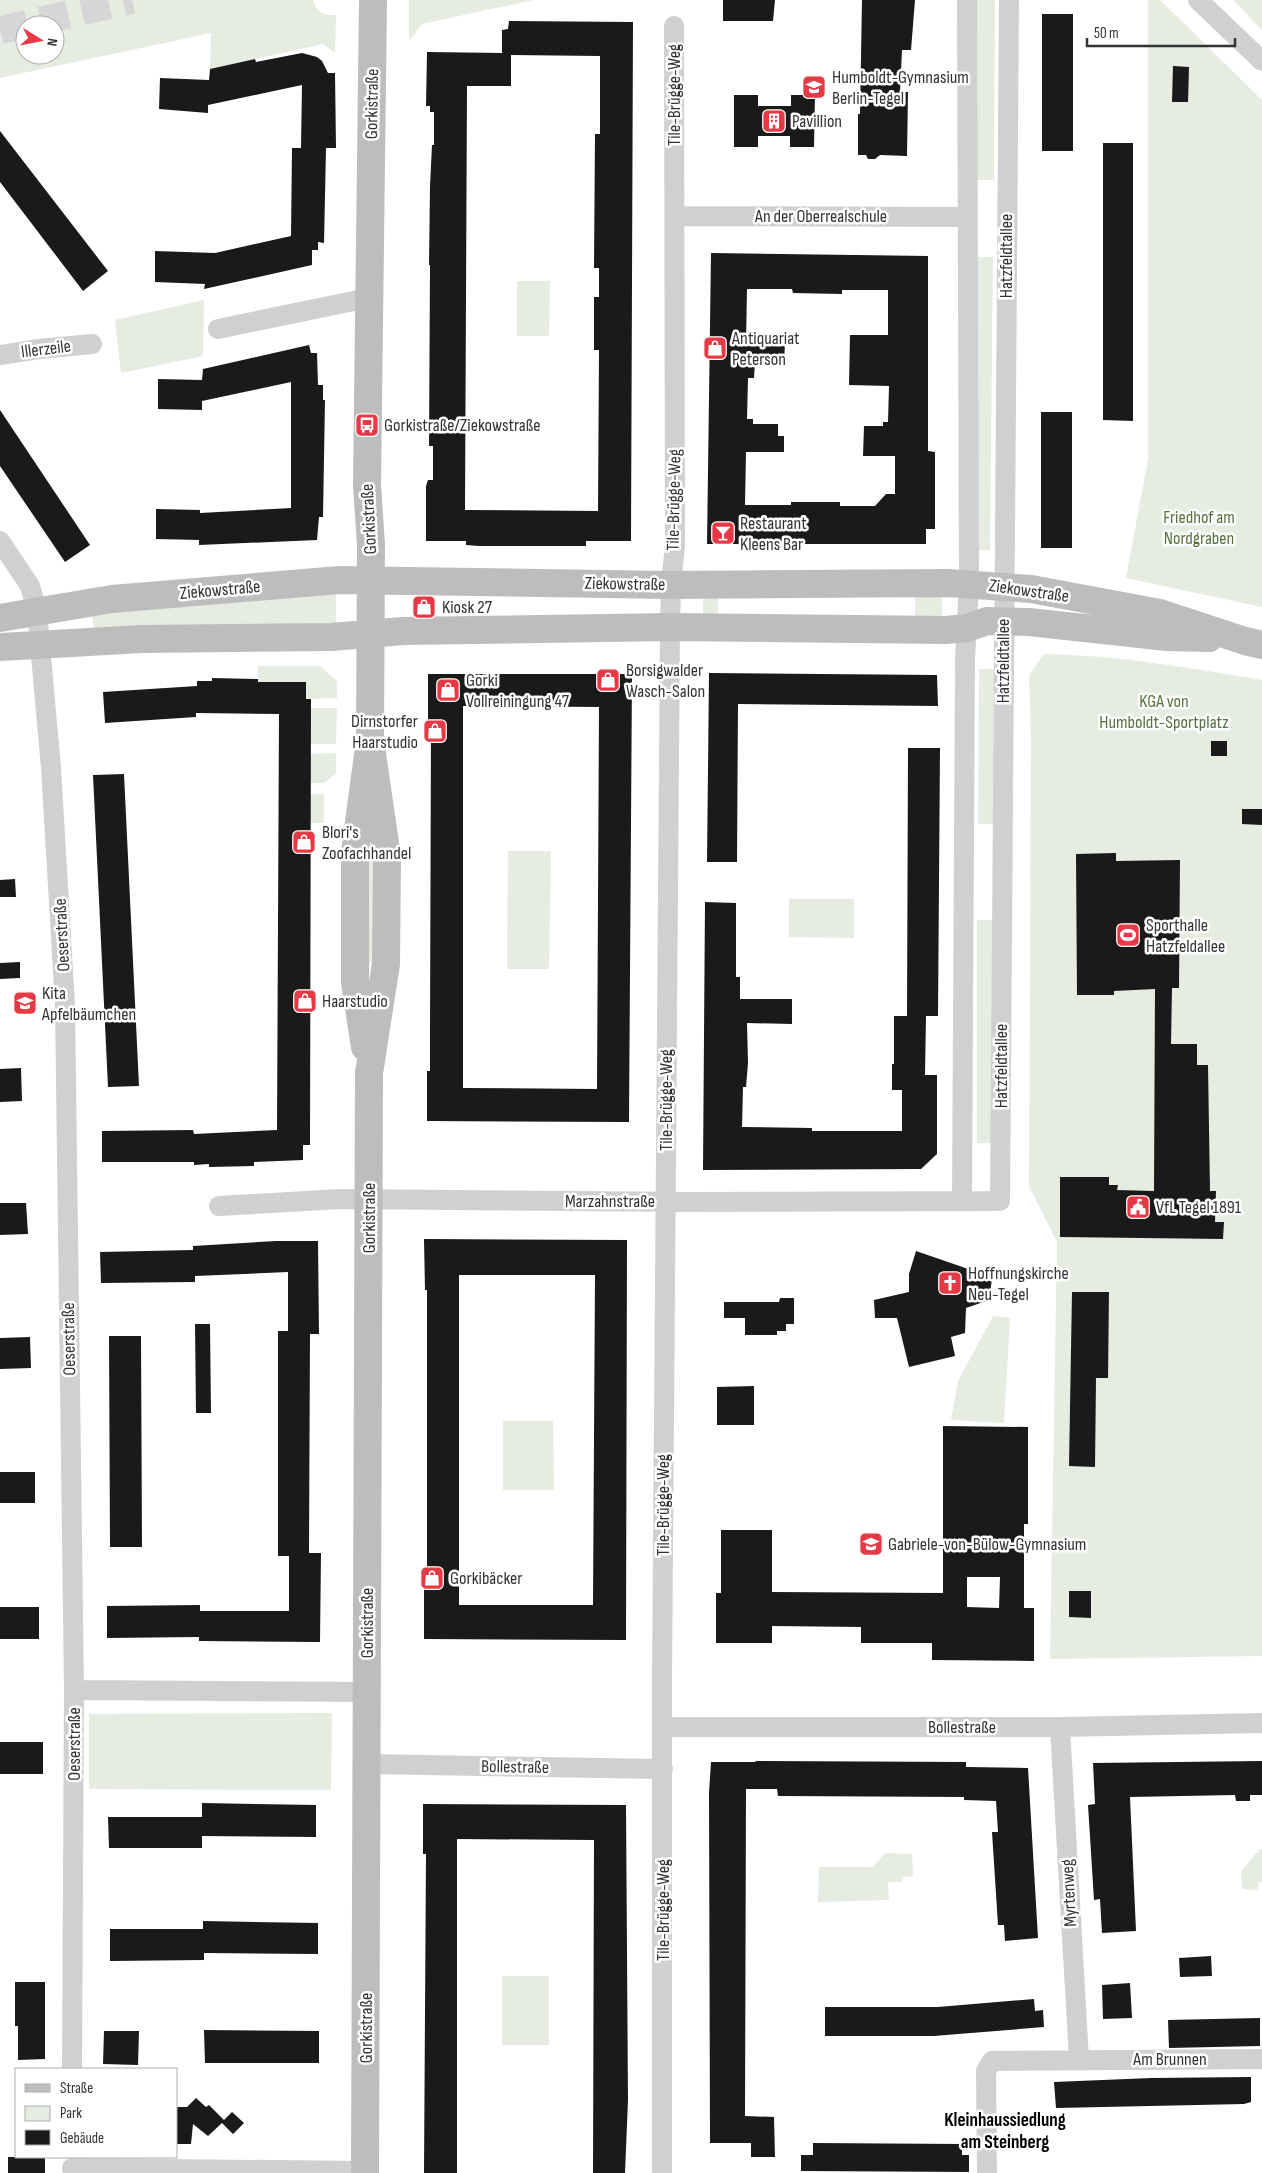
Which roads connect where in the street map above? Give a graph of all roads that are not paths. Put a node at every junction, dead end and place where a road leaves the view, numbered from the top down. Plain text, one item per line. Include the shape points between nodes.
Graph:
1 (372, 0) edge
2 (967, 0) edge
3 (1009, 0) edge
4 (1198, 0) edge
5 (674, 26) dead end
6 (1262, 62) edge
7 (675, 216) junction
8 (967, 217) junction
9 (368, 298) junction
10 (218, 329) dead end
11 (92, 344) dead end
12 (0, 355) edge
13 (0, 541) edge
14 (371, 580) junction
15 (969, 584) junction
16 (671, 585) junction
17 (1004, 587) junction
18 (37, 611) junction
19 (0, 618) edge
20 (1004, 621) junction
21 (670, 627) junction
22 (967, 628) junction
23 (372, 635) junction
24 (1254, 643) edge
25 (41, 644) junction
26 (0, 647) edge
27 (369, 1200) junction
28 (962, 1201) junction
29 (1000, 1201) joint
30 (665, 1202) junction
31 (219, 1206) dead end
32 (74, 1690) junction
33 (367, 1692) junction
34 (1262, 1723) edge
35 (663, 1727) junction
36 (1060, 1727) junction
37 (367, 1764) junction
38 (663, 1769) junction
39 (1078, 2059) junction
40 (1262, 2059) edge
41 (72, 2068) edge
42 (72, 2166) edge
43 (365, 2172) edge
44 (662, 2173) edge
45 (987, 2173) edge

1 - 9 street, Gorkistraße
2 - 8 street, Hatzfeldtallee
3 - 17 street, Hatzfeldtallee
4 - 6 street
5 - 7 street, Tile-Brügge-Weg
7 - 8 street, An der Oberrealschule
7 - 16 street, Tile-Brügge-Weg via 675,545
8 - 15 street, Hatzfeldtallee
9 - 10 street
9 - 14 street, Gorkistraße via 367,485
11 - 12 street, Illerzeile
13 - 18 street, Oeserstraße via 30,586
14 - 16 street, Ziekowstraße
14 - 18 street, Ziekowstraße via 112,599
14 - 23 street, Gorkistraße
15 - 16 street, Ziekowstraße
15 - 17 street, Ziekowstraße
15 - 22 street, Hatzfeldtallee
16 - 21 street, Tile-Brügge-Weg
17 - 20 street, Hatzfeldtallee
17 - 24 street, Ziekowstraße via 1160,613
18 - 19 street, Ziekowstraße
18 - 25 street, Oeserstraße
20 - 22 street, Ziekowstraße via 987,621
20 - 24 street, Ziekowstraße
20 - 29 street, Hatzfeldtallee
21 - 22 street, Ziekowstraße
21 - 23 street, Ziekowstraße via 403,631
21 - 30 street, Tile-Brügge-Weg
22 - 28 street, Hatzfeldtallee
23 - 25 street, Ziekowstraße via 142,638
23 - 27 street, Gorkistraße via 370,740 387,857 386,964 370,1073
25 - 26 street, Ziekowstraße
25 - 32 street, Oeserstraße via 65,1005
27 - 30 street, Marzahnstraße
27 - 31 street, Marzahnstraße
27 - 33 street, Gorkistraße
28 - 29 street, Marzahnstraße
28 - 30 street, Marzahnstraße
30 - 35 street, Tile-Brügge-Weg
32 - 33 street
32 - 41 street, Oeserstraße
33 - 37 street, Gorkistraße
34 - 36 street, Bollestraße
35 - 36 street, Bollestraße
35 - 38 street, Tile-Brügge-Weg
36 - 39 street, Myrtenweg
37 - 38 street, Bollestraße
37 - 43 street, Gorkistraße
38 - 44 street, Tile-Brügge-Weg
39 - 40 street, Am Brunnen
39 - 45 street, Am Brunnen via 992,2061 986,2071
42 - 43 street

